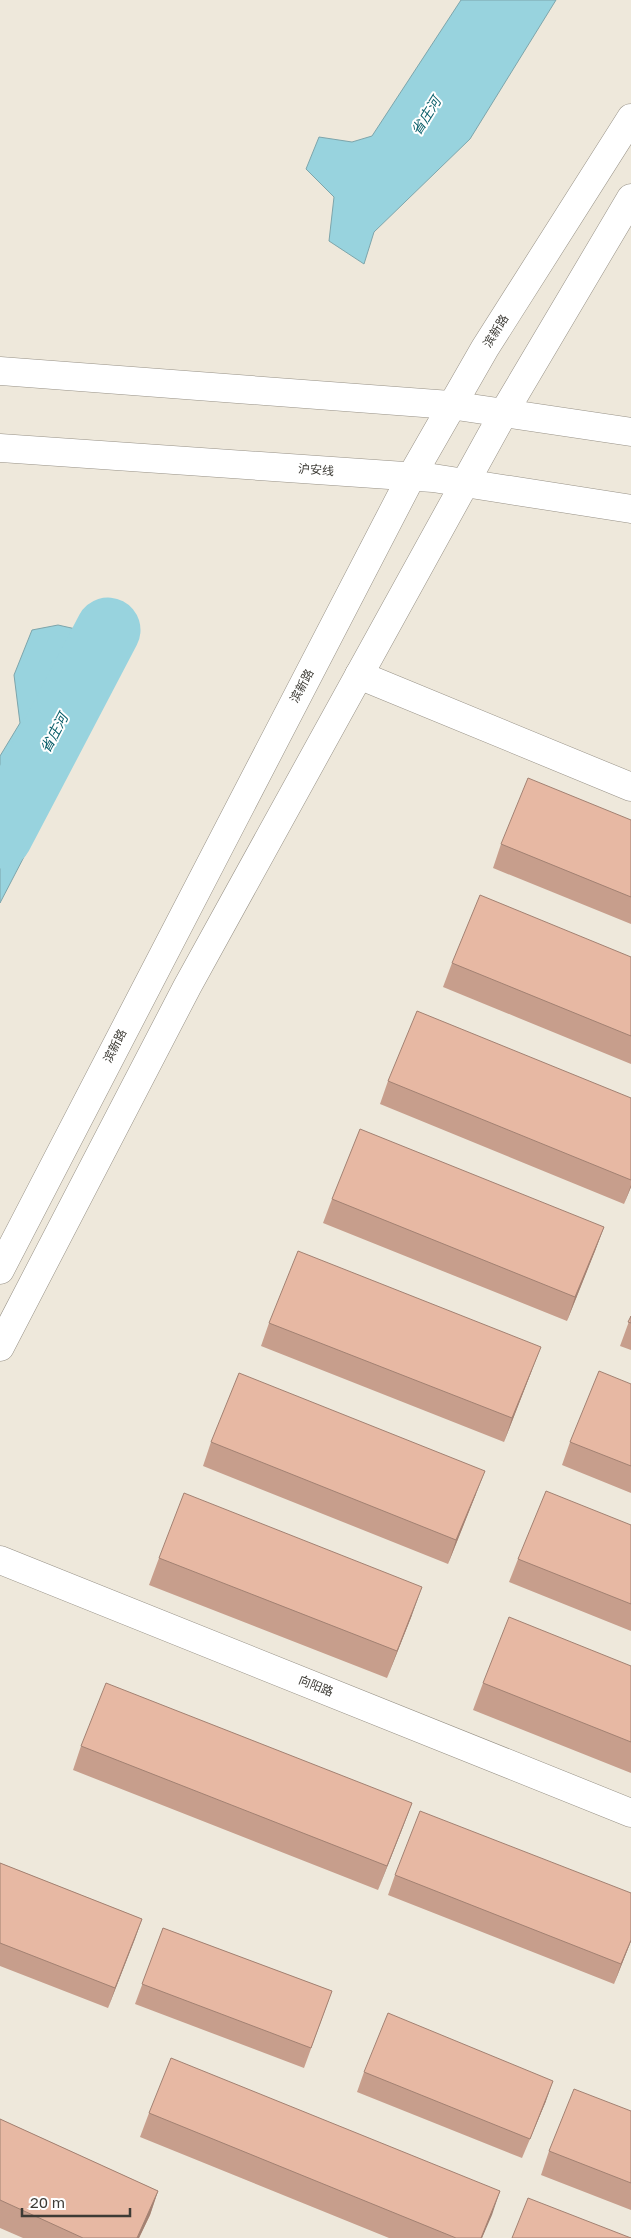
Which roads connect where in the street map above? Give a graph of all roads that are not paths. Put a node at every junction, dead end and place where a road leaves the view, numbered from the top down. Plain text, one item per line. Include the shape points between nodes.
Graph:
1 (631, 118) edge
2 (631, 198) edge
3 (0, 371) edge
4 (450, 405) junction
5 (503, 414) junction
6 (631, 432) edge
7 (0, 448) edge
8 (411, 477) junction
9 (465, 483) junction
10 (631, 509) edge
11 (359, 675) junction
12 (631, 787) edge
13 (0, 1270) edge
14 (0, 1347) edge
15 (0, 1560) edge
16 (631, 1813) edge

1 - 4 main road, 滨新路
2 - 5 main road
3 - 4 main road
4 - 5 main road
4 - 8 main road, 滨新路
5 - 6 main road
5 - 9 main road
7 - 8 main road, 沪安线
8 - 9 main road, 沪安线
8 - 13 main road, 滨新路
9 - 10 main road, 沪安线
9 - 11 main road
11 - 12 main road
11 - 14 main road via 187,987
15 - 16 main road, 向阳路

